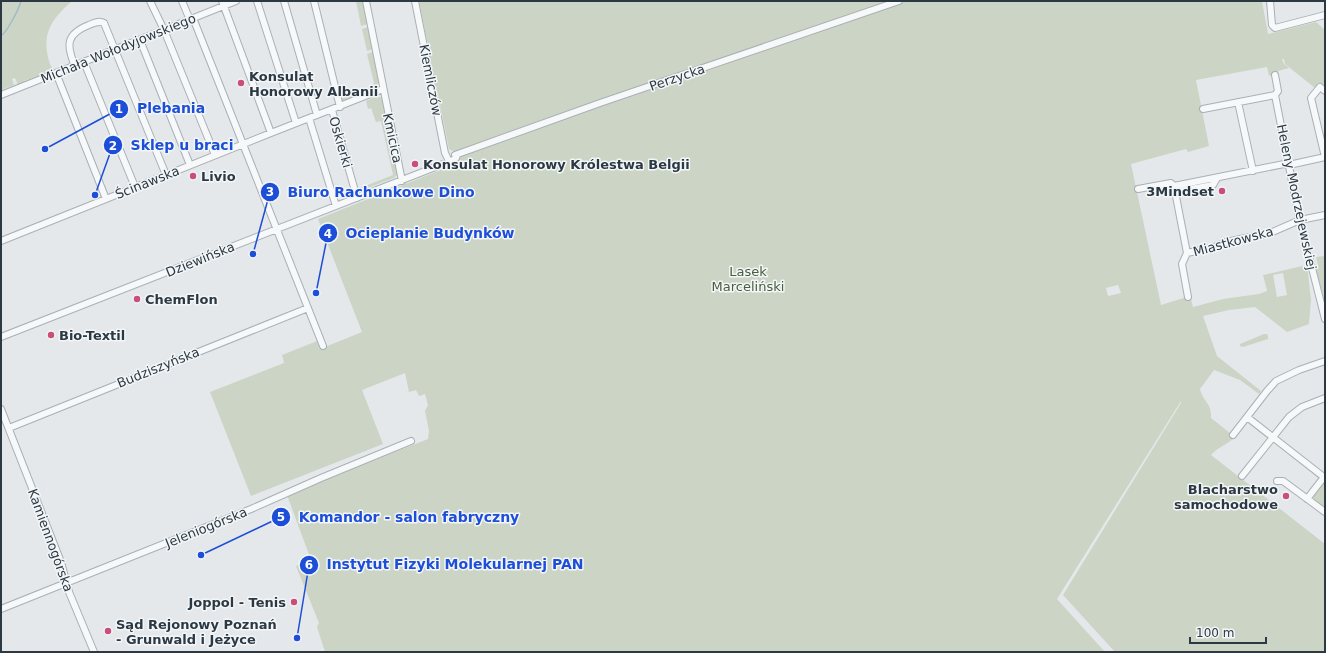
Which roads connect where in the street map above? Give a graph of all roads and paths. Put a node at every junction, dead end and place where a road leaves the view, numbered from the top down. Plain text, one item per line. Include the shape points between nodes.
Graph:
1 (150, 1) edge
2 (182, 1) edge
3 (236, 1) edge
4 (257, 1) edge
5 (284, 1) edge
6 (314, 1) edge
7 (366, 1) edge
8 (415, 1) edge
9 (899, 1) edge
10 (1270, 1) edge
11 (223, 3) edge
12 (1325, 15) edge
13 (192, 19) junction
14 (164, 30) junction
15 (140, 40) junction
16 (115, 50) junction
17 (84, 62) junction
18 (75, 66) junction
19 (56, 73) junction
20 (1275, 75) dead end
21 (383, 89) junction
22 (1325, 91) edge
23 (1, 95) edge
24 (1275, 95) junction
25 (1238, 102) junction
26 (340, 106) junction
27 (1203, 109) dead end
28 (332, 110) junction
29 (316, 115) junction
30 (309, 118) junction
31 (296, 123) junction
32 (271, 133) junction
33 (244, 144) junction
34 (215, 155) junction
35 (457, 155) joint
36 (1325, 157) edge
37 (446, 162) junction
38 (190, 165) junction
39 (1289, 165) junction
40 (1253, 171) junction
41 (166, 175) junction
42 (402, 181) junction
43 (135, 187) junction
44 (1138, 189) dead end
45 (1174, 189) junction
46 (357, 198) junction
47 (106, 199) junction
48 (336, 206) junction
49 (1325, 215) edge
50 (1300, 220) junction
51 (277, 228) junction
52 (1, 241) edge
53 (1187, 253) junction
54 (1188, 297) dead end
55 (308, 308) junction
56 (1325, 319) edge
57 (1, 337) edge
58 (324, 346) dead end
59 (1325, 361) edge
60 (1325, 398) edge
61 (1, 409) edge
62 (1247, 417) junction
63 (9, 428) junction
64 (1232, 435) dead end
65 (1273, 437) junction
66 (411, 441) dead end
67 (1242, 476) dead end
68 (1325, 478) edge
69 (1277, 480) dead end
70 (1308, 498) junction
71 (1325, 512) edge
72 (67, 583) junction
73 (1, 609) edge
74 (94, 652) edge

1 - 14 street
2 - 13 street
3 - 11 street, Michała Wołodyjowskiego
4 - 31 street
5 - 29 street
6 - 26 street
7 - 21 street, Kmicica
8 - 37 street, Kiemliczów
9 - 35 street, Perzycka via 572,112
10 - 12 street via 1274,28
11 - 13 street, Michała Wołodyjowskiego
11 - 32 street
13 - 14 street, Michała Wołodyjowskiego
13 - 33 street
14 - 15 street, Michała Wołodyjowskiego
14 - 34 street
15 - 16 street, Michała Wołodyjowskiego
15 - 38 street
16 - 17 street, Michała Wołodyjowskiego
16 - 18 street via 104,23 100,21 87,26 77,31 69,42 69,51
16 - 41 street
17 - 18 street, Michała Wołodyjowskiego
17 - 43 street
18 - 19 street, Michała Wołodyjowskiego
19 - 23 street, Michała Wołodyjowskiego
19 - 47 street
20 - 24 street, Heleny Modrzejewskiej via 1278,91
21 - 26 street, Ścinawska
21 - 42 street, Kmicica
22 - 36 street via 1320,87 1311,98
24 - 25 street
24 - 39 street, Heleny Modrzejewskiej
25 - 27 street
25 - 40 street
26 - 28 street, Ścinawska
28 - 29 street, Ścinawska
28 - 46 street, Oskierki
29 - 30 street, Ścinawska
30 - 31 street, Ścinawska
30 - 48 street
31 - 32 street, Ścinawska
32 - 33 street, Ścinawska
33 - 34 street, Ścinawska
33 - 51 street
34 - 38 street, Ścinawska
35 - 37 street, Dziewińska
36 - 39 street
37 - 42 street, Dziewińska
38 - 41 street, Ścinawska
39 - 40 street
39 - 50 street, Heleny Modrzejewskiej
40 - 45 street
41 - 43 street, Ścinawska
42 - 46 street, Dziewińska
43 - 47 street, Ścinawska
44 - 45 street via 1171,183
45 - 53 street
46 - 48 street, Dziewińska
47 - 52 street, Ścinawska
48 - 51 street, Dziewińska
49 - 50 street, Miastkowska
50 - 53 street, Miastkowska via 1270,233
50 - 56 street, Heleny Modrzejewskiej
51 - 55 street
51 - 57 street, Dziewińska
53 - 54 street via 1182,264
55 - 58 street
55 - 63 street, Budziszyńska
59 - 62 street via 1276,382
60 - 65 street via 1293,413
61 - 63 street, Kamiennogórska
62 - 64 street
62 - 65 street
63 - 72 street, Kamiennogórska
65 - 67 street
65 - 68 street
66 - 72 street, Jeleniogórska
68 - 70 street
69 - 70 street via 1283,481
70 - 71 street
72 - 73 street, Jeleniogórska
72 - 74 street, Kamiennogórska

